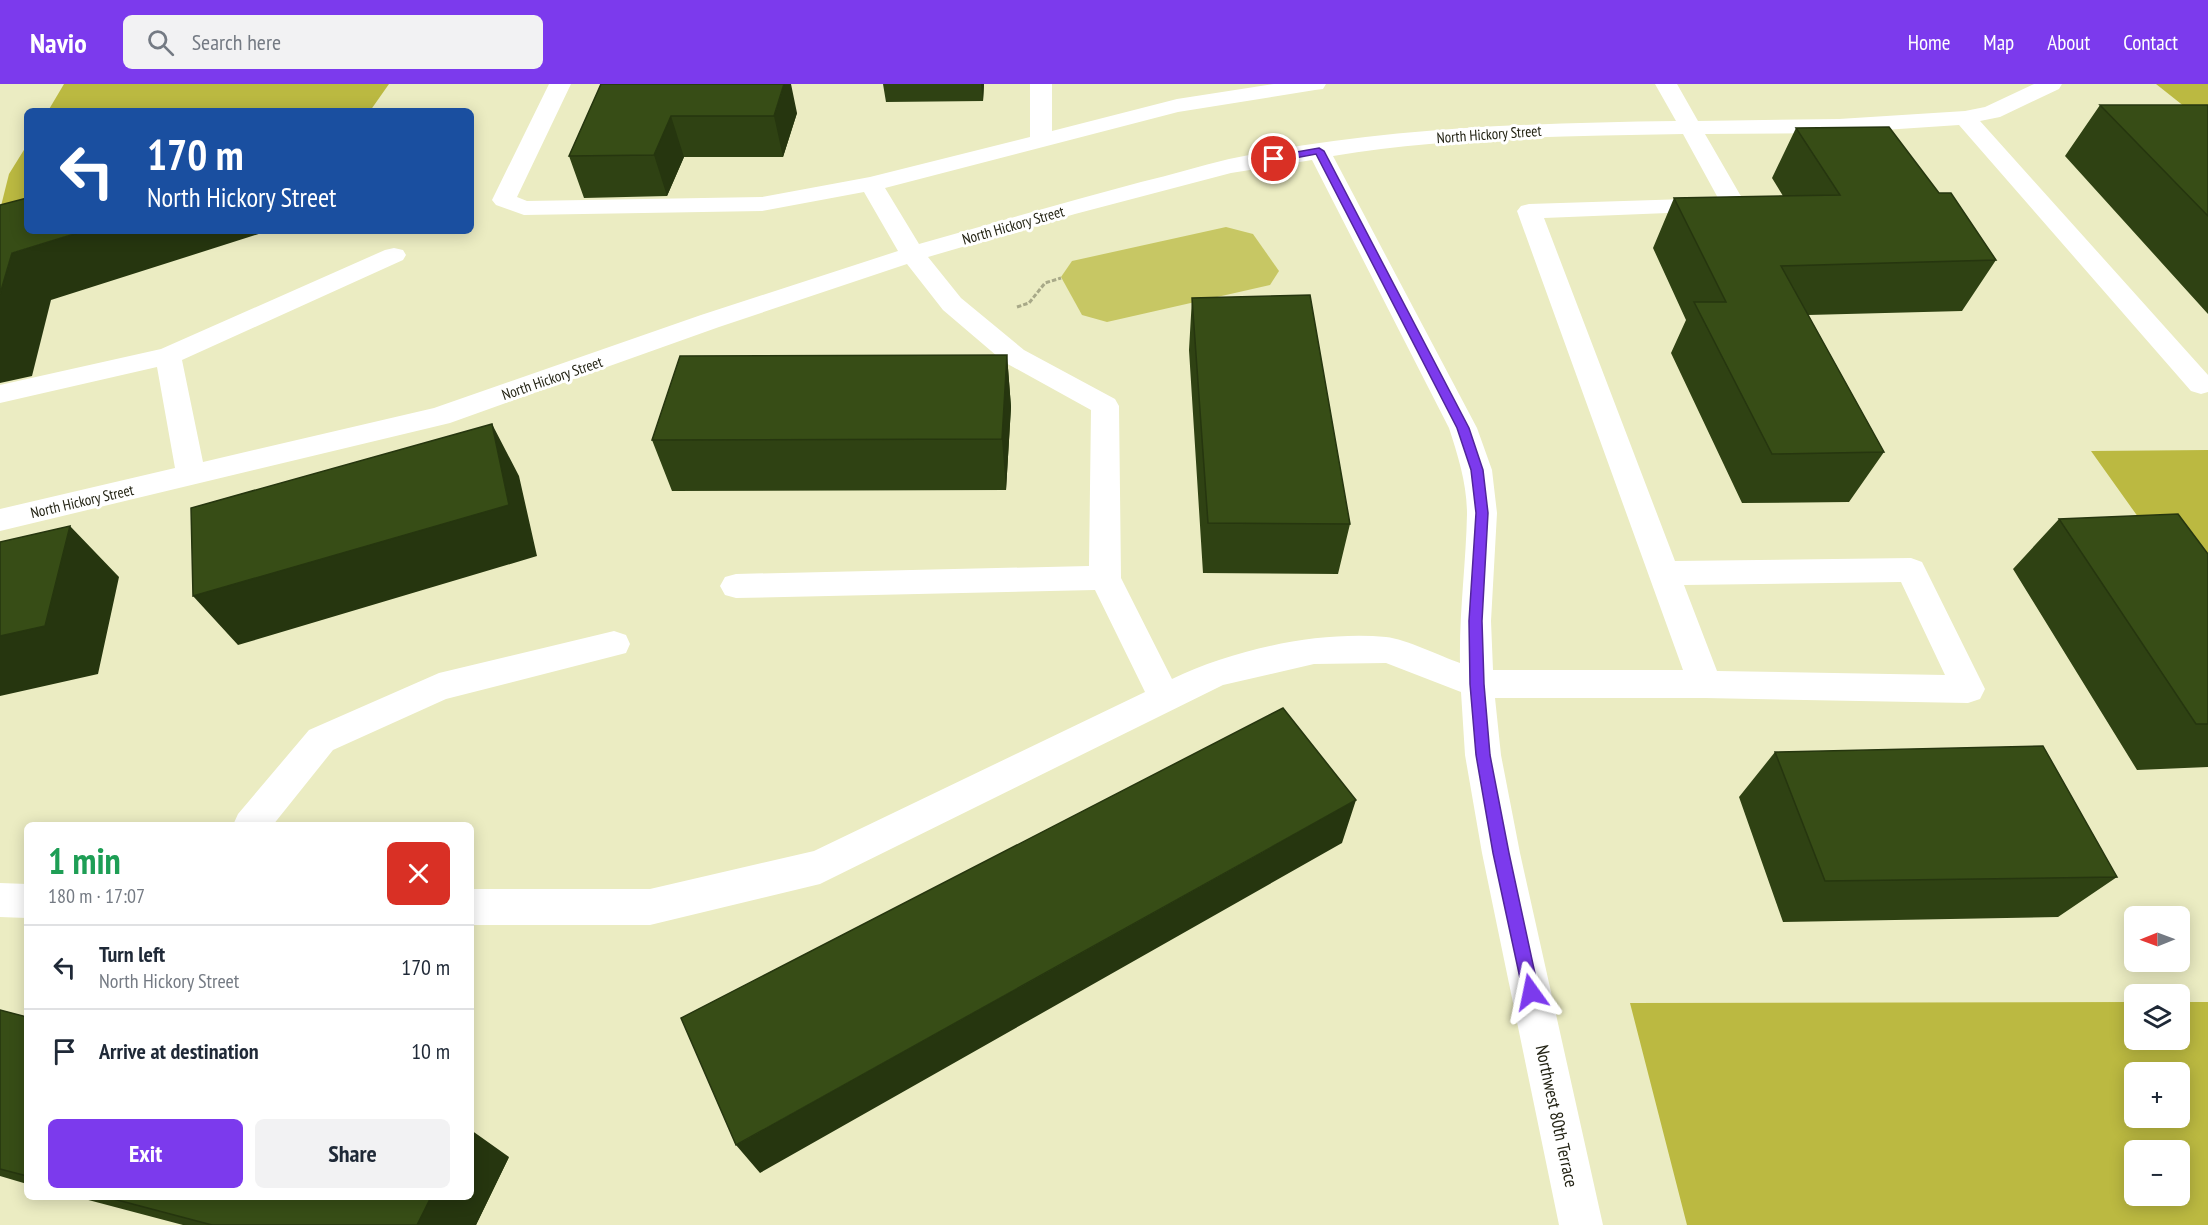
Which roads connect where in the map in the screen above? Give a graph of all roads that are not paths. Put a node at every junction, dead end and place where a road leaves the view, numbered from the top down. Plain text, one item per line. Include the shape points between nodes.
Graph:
1 (560, 84) edge
2 (1041, 84) edge
3 (1315, 84) edge
4 (1666, 84) edge
5 (2051, 84) edge
6 (1965, 118) junction
7 (1690, 127) junction
8 (1041, 141) junction
9 (1319, 151) junction
10 (871, 184) junction
11 (912, 254) junction
12 (394, 255) dead end
13 (168, 356) junction
14 (2201, 385) dead end
15 (0, 394) edge
16 (191, 476) junction
17 (0, 520) edge
18 (1665, 573) junction
19 (1105, 578) junction
20 (736, 586) dead end
21 (614, 644) dead end
22 (1477, 684) junction
23 (1706, 684) junction
24 (1165, 698) junction
25 (253, 822) edge
26 (0, 900) edge
27 (24, 901) edge
28 (474, 907) edge
29 (1581, 1225) edge

1 - 10 street via 504,200 524,208 762,204
2 - 8 street
3 - 8 street via 1177,106
4 - 7 street
5 - 6 street, North Hickory Street via 1992,112
6 - 7 street, North Hickory Street via 1839,126
6 - 14 street
7 - 9 street, North Hickory Street via 1455,135
7 - 18 street via 1734,205 1529,212
8 - 10 street
9 - 11 street, North Hickory Street via 1219,169
9 - 22 street, Northwest 80th Terrace via 1463,428 1477,470 1482,513 1475,621
10 - 11 street
11 - 16 street, North Hickory Street via 441,416
11 - 19 street via 952,304 1014,356 1105,406
12 - 13 street
13 - 15 street
13 - 16 street
16 - 17 street, North Hickory Street
18 - 23 street
18 - 23 street via 1911,570 1968,689
19 - 20 street
19 - 24 street
21 - 25 street via 439,687 321,740
22 - 23 street
22 - 24 street via 1388,650 1314,651 1216,673
22 - 29 street, Northwest 80th Terrace via 1483,755 1501,853
24 - 28 street via 820,867 650,907
26 - 27 street

